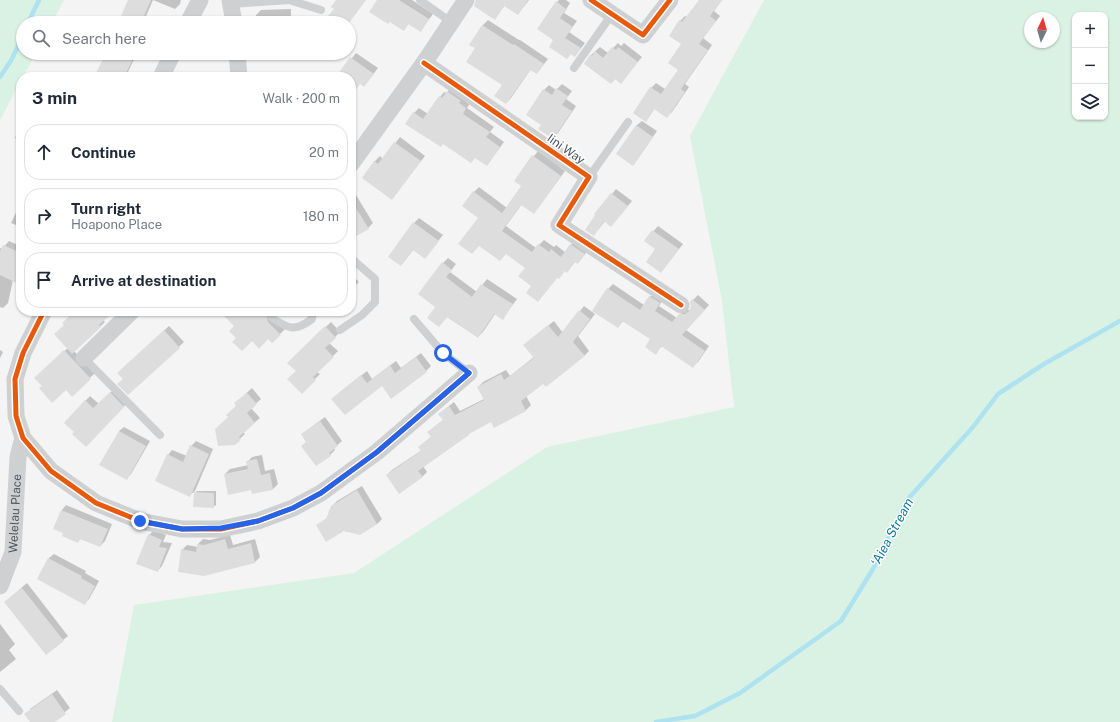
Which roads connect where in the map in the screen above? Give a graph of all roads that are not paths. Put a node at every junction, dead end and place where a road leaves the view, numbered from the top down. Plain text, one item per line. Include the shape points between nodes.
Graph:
1 (200, 0) edge
2 (420, 0) edge
3 (466, 0) edge
4 (591, 0) edge
5 (670, 0) edge
6 (230, 2) edge
7 (321, 10) dead end
8 (612, 14) junction
9 (192, 16) edge
10 (233, 16) edge
11 (452, 22) junction
12 (170, 60) edge
13 (238, 60) edge
14 (424, 63) junction
15 (574, 68) dead end
16 (164, 72) edge
17 (239, 72) edge
18 (628, 122) dead end
19 (356, 157) edge
20 (589, 177) junction
21 (356, 262) edge
22 (681, 305) dead end
23 (42, 316) edge
24 (127, 316) edge
25 (312, 316) edge
26 (272, 318) dead end
27 (414, 319) dead end
28 (340, 330) dead end
29 (84, 358) joint
30 (469, 373) joint
31 (160, 435) dead end
32 (23, 438) junction
33 (0, 586) edge
34 (0, 689) edge
35 (19, 711) dead end

1 - 9 street
2 - 11 lane
3 - 11 street
4 - 8 street
5 - 8 street via 643,35
6 - 7 lane via 289,0
6 - 10 street
8 - 15 lane
11 - 14 street
12 - 16 street
13 - 17 street
14 - 19 street
14 - 20 street, Iini Way
18 - 20 lane
20 - 22 street, Iini Way via 559,225
21 - 28 lane via 375,279 375,302 362,315
23 - 32 street via 23,353 15,379 16,416
24 - 29 street
25 - 26 lane via 304,325 296,328 286,327
27 - 30 lane via 443,353
29 - 31 lane
30 - 32 street via 377,452 321,493 293,508 258,521 221,528 182,529 140,521 96,503 51,471
32 - 33 street, Welelau Place via 18,457 13,552
34 - 35 lane

